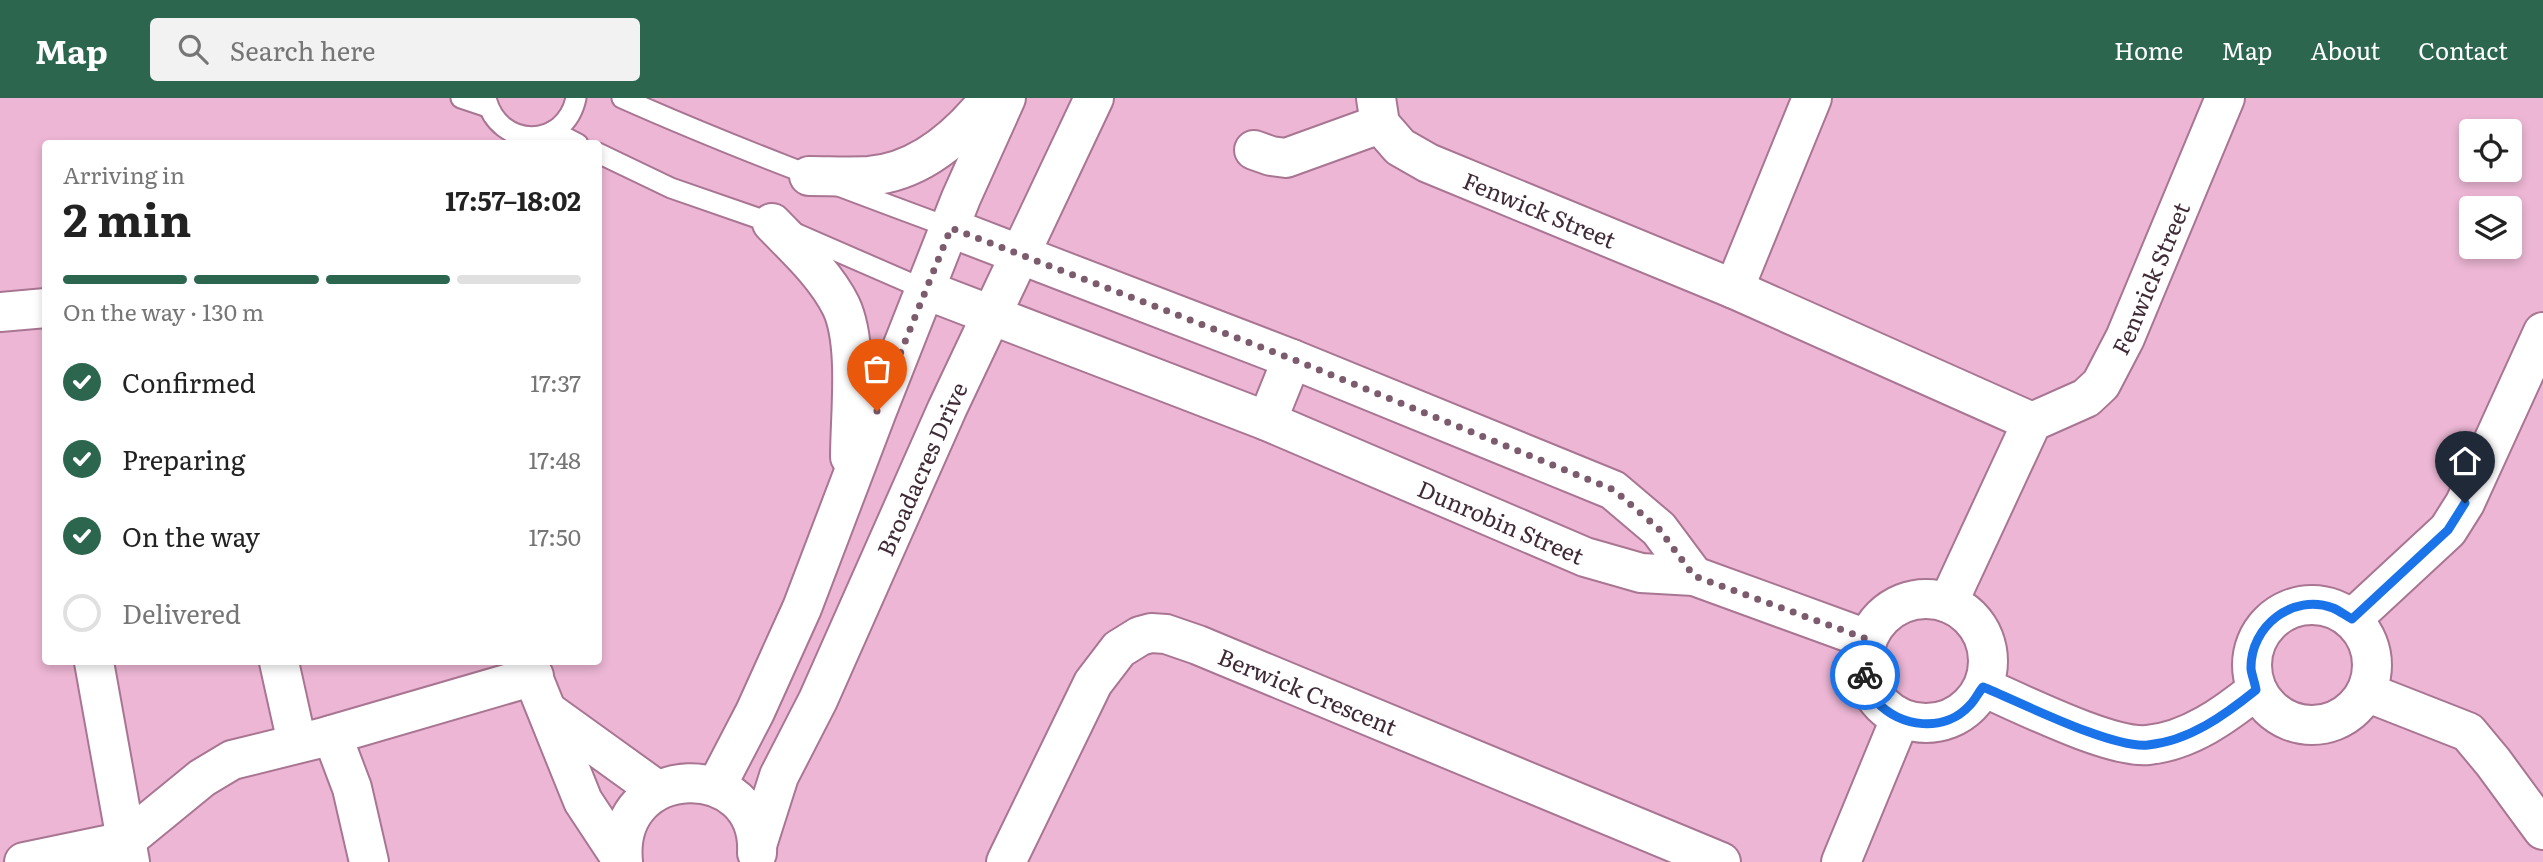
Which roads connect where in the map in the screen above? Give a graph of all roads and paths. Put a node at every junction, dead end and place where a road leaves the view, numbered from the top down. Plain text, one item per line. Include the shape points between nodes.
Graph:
1 (461, 98) edge
2 (576, 98) edge
3 (622, 98) edge
4 (990, 98) edge
5 (1006, 98) edge
6 (1094, 98) edge
7 (1812, 98) edge
8 (2225, 98) edge
9 (487, 102) edge
10 (1378, 111) edge
11 (553, 131) junction
12 (570, 140) edge
13 (1254, 150) dead end
14 (602, 155) edge
15 (809, 176) junction
16 (772, 223) junction
17 (951, 228) junction
18 (1020, 252) junction
19 (1734, 289) junction
20 (926, 290) junction
21 (42, 308) edge
22 (0, 312) edge
23 (992, 316) junction
24 (2538, 352) edge
25 (1292, 359) junction
26 (1267, 421) junction
27 (2032, 422) junction
28 (849, 483) junction
29 (1694, 576) junction
30 (1948, 603) junction
31 (2352, 619) junction
32 (1867, 639) junction
33 (95, 665) edge
34 (280, 665) edge
35 (531, 669) edge
36 (1983, 687) junction
37 (2256, 690) junction
38 (2366, 692) junction
39 (550, 713) junction
40 (1900, 719) junction
41 (315, 739) junction
42 (716, 787) junction
43 (657, 790) junction
44 (2543, 830) edge
45 (127, 852) edge
46 (757, 852) edge
47 (622, 861) edge
48 (24, 862) edge
49 (369, 862) edge
50 (1006, 862) edge
51 (1721, 862) edge
52 (1841, 862) edge

1 - 9 lane
2 - 11 lane via 565,121
3 - 15 lane
4 - 15 street via 968,126 908,167 872,176
5 - 17 street
6 - 18 street, Broadacres Drive
7 - 19 street
8 - 27 street, Fenwick Street via 2125,338 2101,384 2064,409
9 - 11 lane via 496,121 508,131 539,137
10 - 13 street via 1286,158
10 - 19 street, Fenwick Street via 1400,147 1428,163
11 - 12 lane
14 - 16 lane via 671,188
15 - 17 lane
16 - 20 lane
16 - 28 street via 825,280 842,309 851,347
17 - 18 street
17 - 20 street
18 - 23 street, Broadacres Drive
18 - 25 street
19 - 27 street, Fenwick Street
20 - 23 street, Dunrobin Street
20 - 28 street
21 - 22 street
23 - 26 street, Dunrobin Street
23 - 46 street, Broadacres Drive via 779,776
24 - 31 street via 2448,530
25 - 26 street
25 - 29 street via 1614,490 1659,529
26 - 29 street, Dunrobin Street via 1585,556 1641,573
27 - 30 street
28 - 42 street via 802,608
29 - 32 street, Dunrobin Street
30 - 32 street via 1923,598 1899,604 1880,618
30 - 36 street via 1966,613 1979,628 1986,647
31 - 37 street via 2315,604 2294,607 2276,617 2261,631 2253,650
31 - 38 street via 2372,653
32 - 40 street via 1863,671 1875,700
33 - 45 street
34 - 41 street
35 - 39 street
35 - 41 street
36 - 37 street via 2108,739 2147,745 2196,732
36 - 40 street via 1968,707 1948,720 1924,724
37 - 38 street via 2267,707 2301,726 2339,720
38 - 44 street via 2468,732
39 - 43 street
39 - 47 street via 583,801
40 - 52 street
41 - 45 street via 232,760 202,778
41 - 49 street via 352,788
42 - 43 street via 696,782
42 - 46 street, Broadacres Drive via 744,809 754,825
43 - 47 street via 629,819 622,839
45 - 48 street
50 - 51 street, Berwick Crescent via 1093,683 1119,649 1151,633 1198,645

